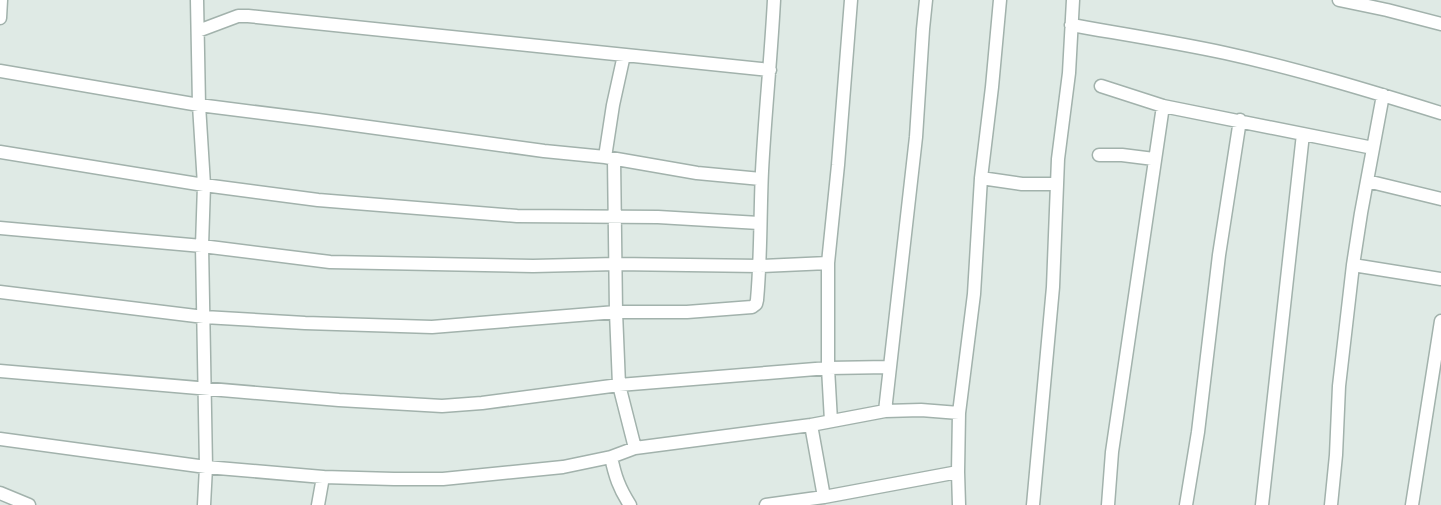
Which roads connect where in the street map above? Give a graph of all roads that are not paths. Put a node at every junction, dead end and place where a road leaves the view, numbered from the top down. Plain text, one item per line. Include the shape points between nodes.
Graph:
1 (1, 0) edge
2 (197, 0) edge
3 (774, 0) edge
4 (851, 0) edge
5 (926, 0) edge
6 (1000, 0) edge
7 (1072, 0) edge
8 (1339, 0) edge
9 (0, 18) edge
10 (1441, 24) edge
11 (1071, 25) junction
12 (198, 32) junction
13 (624, 55) junction
14 (770, 70) junction
15 (0, 71) edge
16 (1101, 86) dead end
17 (1383, 95) junction
18 (199, 105) junction
19 (1163, 106) junction
20 (1441, 113) edge
21 (1240, 120) junction
22 (1303, 134) junction
23 (1373, 148) junction
24 (0, 152) edge
25 (1099, 155) dead end
26 (609, 158) junction
27 (1154, 159) junction
28 (981, 178) junction
29 (761, 179) junction
30 (1367, 181) junction
31 (1057, 184) junction
32 (204, 185) junction
33 (1441, 199) edge
34 (614, 216) junction
35 (759, 224) junction
36 (0, 228) edge
37 (202, 246) junction
38 (828, 263) junction
39 (616, 264) junction
40 (1353, 265) junction
41 (760, 266) junction
42 (1441, 279) edge
43 (0, 292) edge
44 (616, 312) junction
45 (204, 317) junction
46 (1441, 321) edge
47 (889, 367) junction
48 (828, 368) junction
49 (0, 371) edge
50 (619, 384) junction
51 (205, 389) junction
52 (884, 411) junction
53 (959, 413) junction
54 (831, 421) junction
55 (811, 425) junction
56 (0, 439) edge
57 (635, 448) junction
58 (611, 457) junction
59 (206, 467) junction
60 (958, 472) junction
61 (323, 477) junction
62 (0, 493) edge
63 (824, 497) junction
64 (29, 505) edge
65 (204, 505) edge
66 (318, 505) edge
67 (630, 505) edge
68 (766, 505) edge
69 (959, 505) edge
70 (1033, 505) edge
71 (1108, 505) edge
72 (1186, 505) edge
73 (1262, 505) edge
74 (1331, 505) edge
75 (1412, 505) edge

1 - 9 street
2 - 12 street
3 - 14 street
4 - 38 street
5 - 47 street via 916,138
6 - 28 street
7 - 11 street
8 - 10 street
11 - 17 street via 1224,53
11 - 31 street
12 - 13 street via 238,16 248,16
12 - 18 street
13 - 14 street
13 - 26 street via 613,104
14 - 29 street
15 - 18 street
16 - 19 street
17 - 20 street
17 - 23 street
18 - 26 street
18 - 32 street
19 - 21 street
19 - 27 street
21 - 22 street
21 - 72 street
22 - 23 street
22 - 73 street
23 - 30 street
24 - 32 street
25 - 27 street
26 - 29 street via 697,173
26 - 34 street
27 - 71 street via 1112,452
28 - 31 street via 1022,184
28 - 53 street via 974,294
29 - 35 street
30 - 33 street
30 - 40 street
31 - 70 street via 1053,287
32 - 34 street via 318,200 518,216
32 - 37 street
34 - 35 street
34 - 39 street
35 - 41 street
36 - 37 street
37 - 39 street via 330,262 533,266
37 - 45 street
38 - 41 street
38 - 48 street
39 - 41 street
39 - 44 street
40 - 42 street
40 - 74 street via 1339,386
41 - 44 street via 757,300 752,306 688,312
43 - 45 street
44 - 45 street via 432,327 305,324
44 - 50 street
45 - 51 street
46 - 75 street
47 - 48 street
47 - 52 street
48 - 50 street
48 - 54 street
49 - 51 street
50 - 51 street via 442,406
50 - 57 street
51 - 59 street
52 - 53 street
52 - 54 street
53 - 60 street
54 - 55 street
55 - 57 street
55 - 63 street
56 - 59 street
57 - 58 street
58 - 61 street via 563,467 443,479
58 - 67 street via 621,491
59 - 61 street
59 - 65 street
60 - 63 street
60 - 69 street
61 - 66 street
62 - 64 street
63 - 68 street

